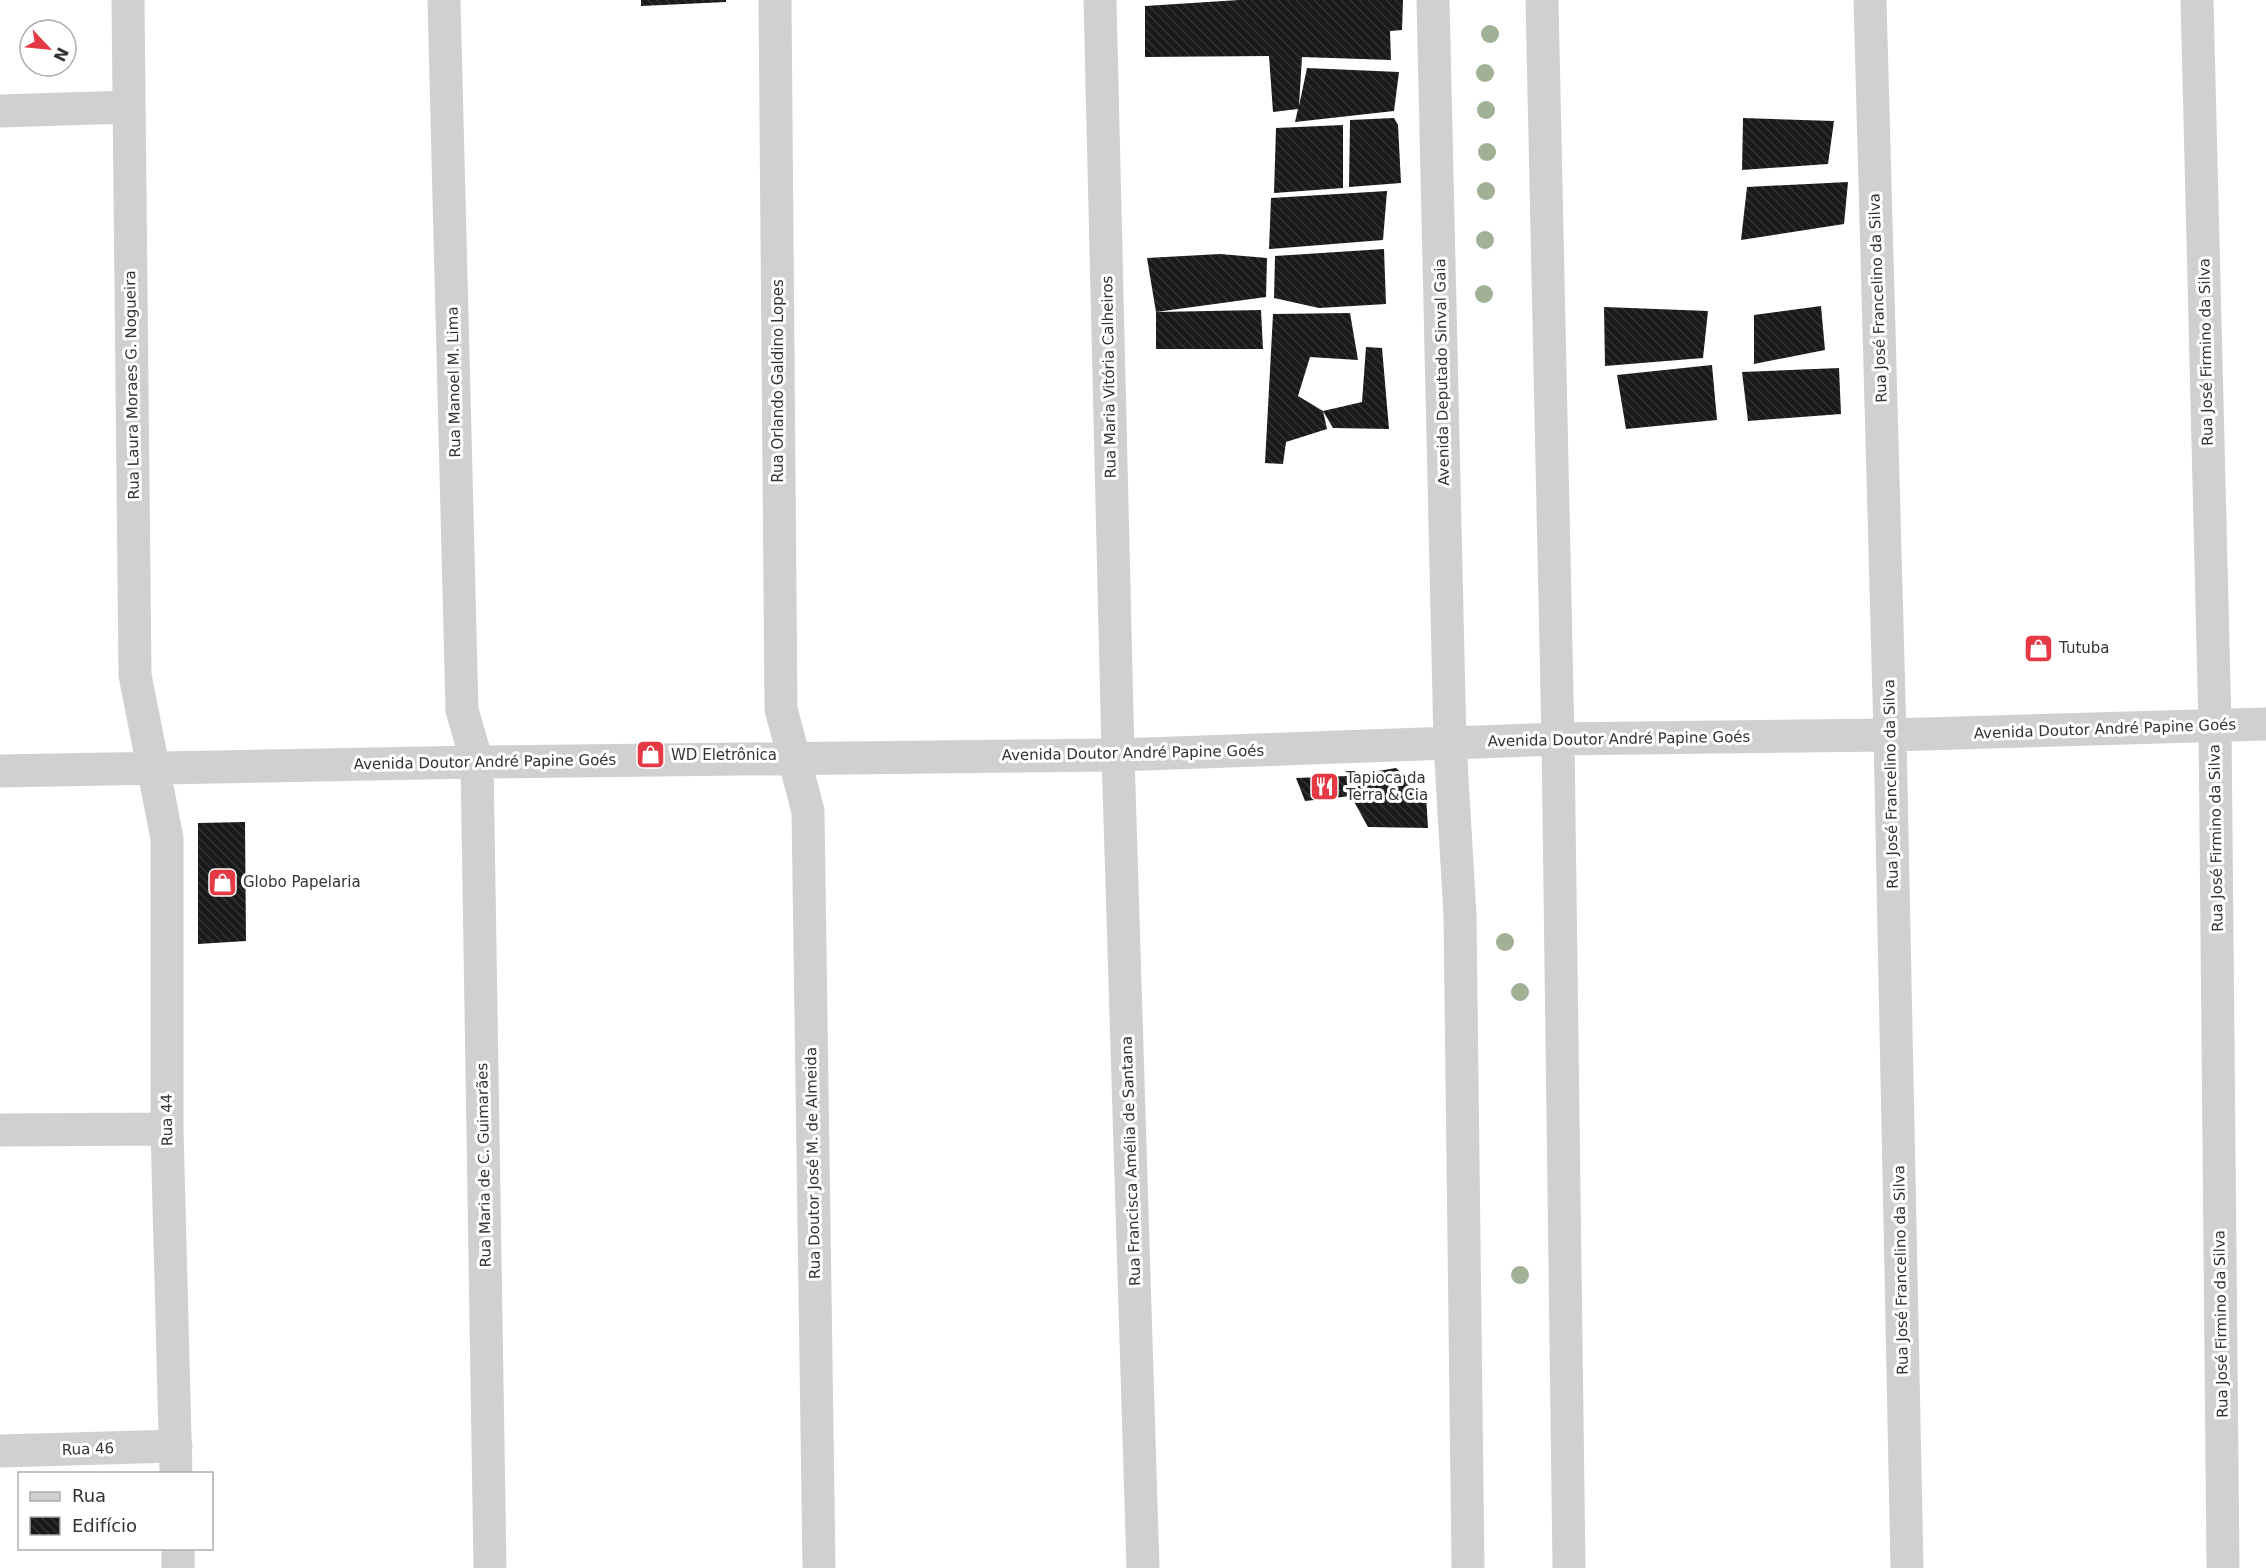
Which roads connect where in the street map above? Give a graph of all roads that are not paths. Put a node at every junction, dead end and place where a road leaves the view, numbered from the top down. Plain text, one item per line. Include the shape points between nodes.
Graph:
1 (128, 0) edge
2 (444, 0) edge
3 (775, 0) edge
4 (1100, 0) edge
5 (1433, 0) edge
6 (1542, 0) edge
7 (1870, 0) edge
8 (2197, 0) edge
9 (129, 107) junction
10 (0, 111) edge
11 (2266, 724) edge
12 (2216, 725) junction
13 (1890, 735) junction
14 (1558, 739) junction
15 (1450, 743) junction
16 (1118, 755) junction
17 (795, 759) junction
18 (477, 762) junction
19 (154, 767) junction
20 (0, 771) edge
21 (167, 1128) junction
22 (0, 1130) edge
23 (0, 1451) edge
24 (176, 1460) edge
25 (178, 1550) edge
26 (178, 1568) edge
27 (490, 1568) edge
28 (819, 1568) edge
29 (1143, 1568) edge
30 (1468, 1568) edge
31 (1569, 1568) edge
32 (1907, 1568) edge
33 (2223, 1568) edge

1 - 9 street, Rua Laura Moraes G. Nogueira
2 - 18 street, Rua Manoel M. Lima via 462,710
3 - 17 street, Rua Orlando Galdino Lopes via 781,709
4 - 16 street, Rua Maria Vitória Calheiros
5 - 15 street, Avenida Deputado Sinval Gaia
6 - 14 street
7 - 13 street, Rua José Francelino da Silva
8 - 12 street, Rua José Firmino da Silva
9 - 10 street
9 - 19 street, Rua Laura Moraes G. Nogueira via 135,675
11 - 12 street, Avenida Doutor André Papine Goés
12 - 13 street, Avenida Doutor André Papine Goés
12 - 33 street, Rua José Firmino da Silva
13 - 14 street, Avenida Doutor André Papine Goés
13 - 32 street, Rua José Francelino da Silva
14 - 15 street, Avenida Doutor André Papine Goés
14 - 31 street
15 - 16 street, Avenida Doutor André Papine Goés
15 - 30 street, Avenida Deputado Sinval Gaia via 1460,915
16 - 17 street, Avenida Doutor André Papine Goés
16 - 29 street, Rua Francisca Amélia de Santana
17 - 18 street, Avenida Doutor André Papine Goés
17 - 28 street, Rua Doutor José M. de Almeida via 808,811
18 - 19 street, Avenida Doutor André Papine Goés
18 - 27 street, Rua Maria de C. Guimarães
19 - 20 street, Avenida Doutor André Papine Goés
19 - 21 street, Rua 44 via 167,838
21 - 22 street
21 - 24 street, Rua 44
23 - 24 street, Rua 46
25 - 26 street

